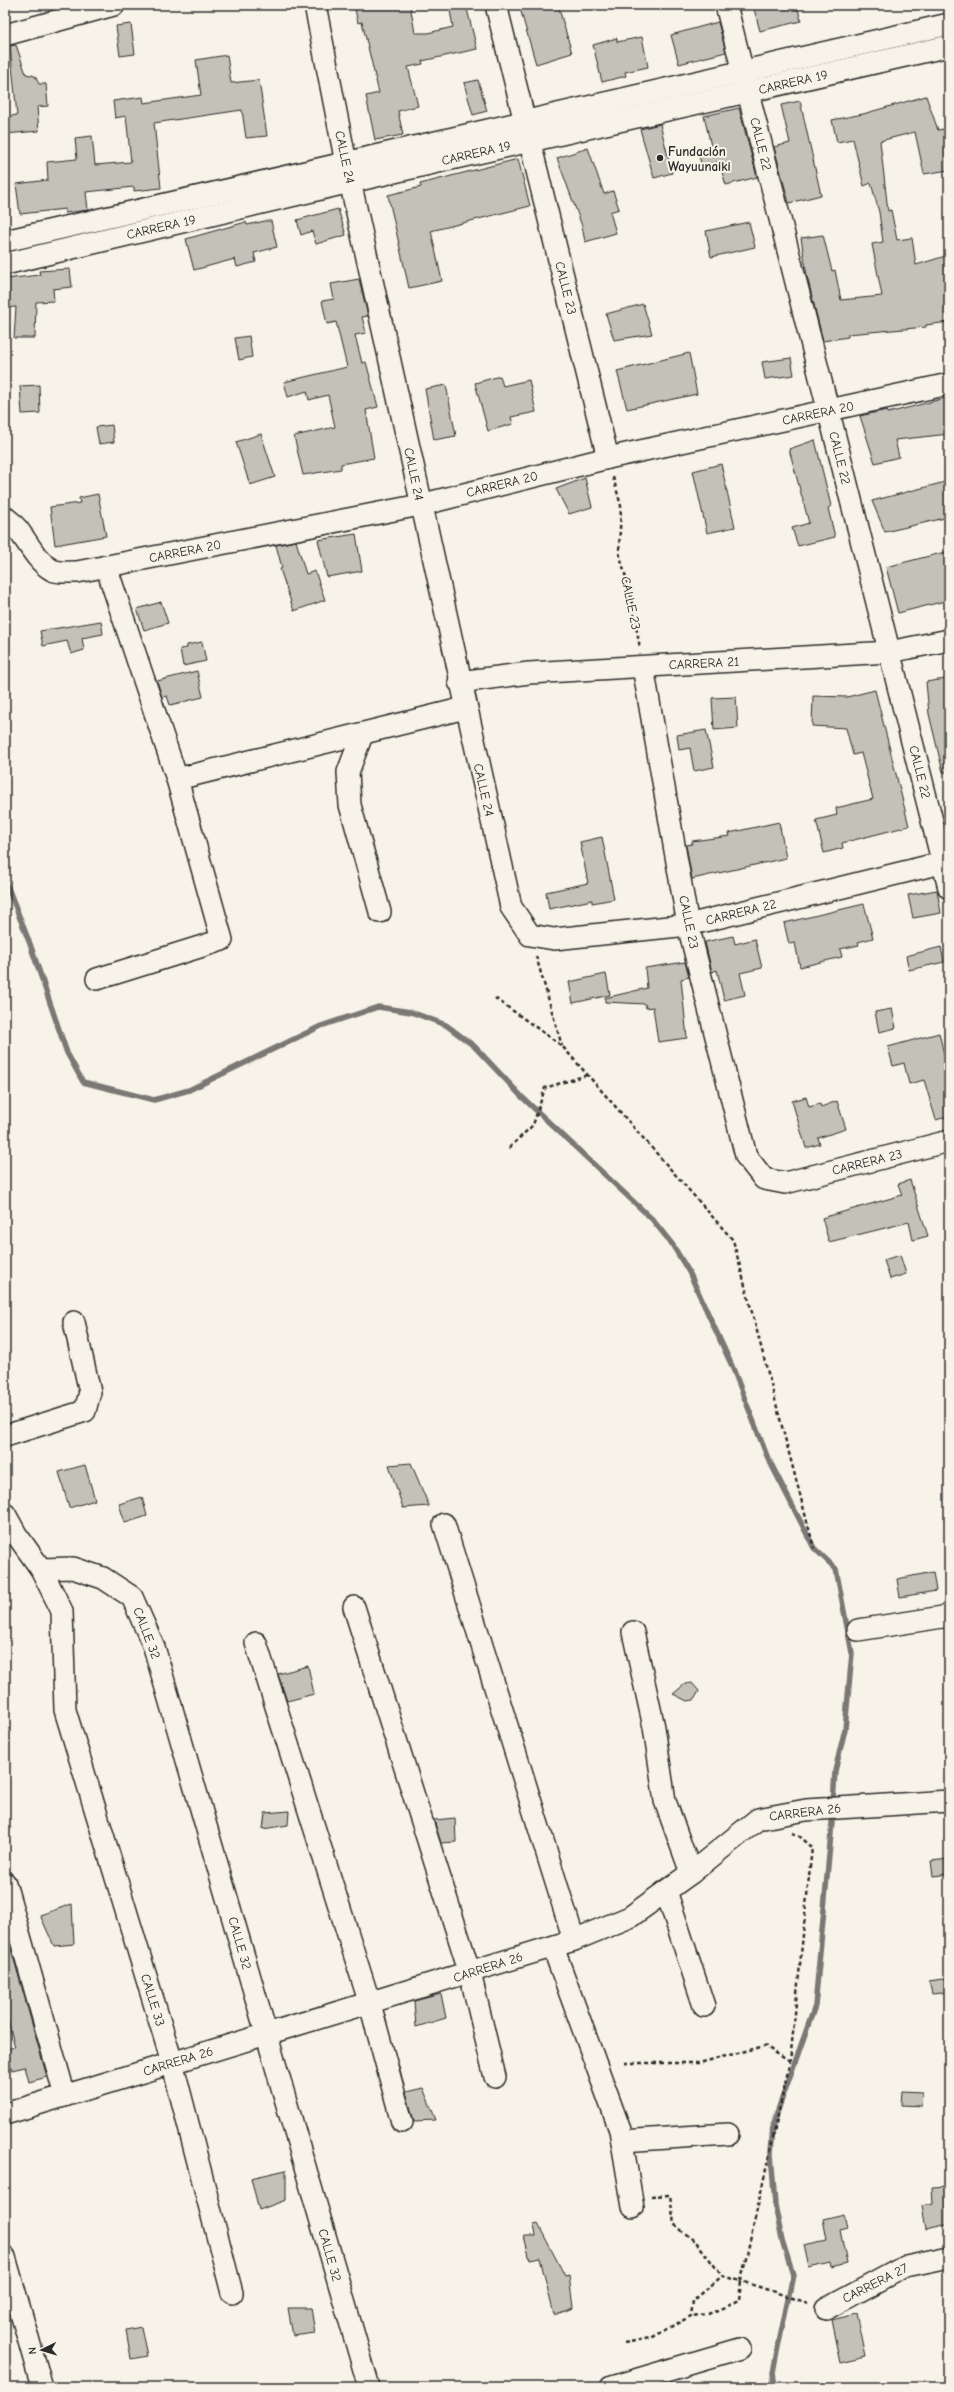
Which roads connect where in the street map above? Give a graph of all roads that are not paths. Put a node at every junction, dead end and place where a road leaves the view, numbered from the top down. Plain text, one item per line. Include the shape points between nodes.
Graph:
1 (114, 5) edge
2 (314, 5) edge
3 (496, 5) edge
4 (726, 5) edge
5 (949, 24) edge
6 (5, 35) edge
7 (949, 46) edge
8 (743, 71) junction
9 (748, 92) junction
10 (524, 120) junction
11 (529, 141) junction
12 (348, 173) junction
13 (5, 241) edge
14 (5, 264) edge
15 (949, 384) edge
16 (829, 412) junction
17 (608, 458) junction
18 (420, 505) junction
19 (5, 517) edge
20 (106, 566) junction
21 (949, 640) edge
22 (889, 652) junction
23 (643, 667) junction
24 (459, 682) junction
25 (465, 708) junction
26 (362, 735) junction
27 (177, 779) junction
28 (946, 862) edge
29 (949, 888) edge
30 (380, 912) dead end
31 (688, 925) junction
32 (530, 936) joint
33 (98, 979) dead end
34 (949, 1141) edge
35 (785, 1183) joint
36 (74, 1322) dead end
37 (5, 1436) edge
38 (5, 1514) edge
39 (444, 1524) dead end
40 (41, 1569) junction
41 (354, 1607) dead end
42 (949, 1616) edge
43 (858, 1630) dead end
44 (633, 1632) dead end
45 (256, 1643) dead end
46 (949, 1801) edge
47 (691, 1873) junction
48 (5, 1883) edge
49 (666, 1891) junction
50 (574, 1940) junction
51 (553, 1947) junction
52 (470, 1973) junction
53 (370, 2004) junction
54 (704, 2006) dead end
55 (267, 2035) junction
56 (172, 2062) junction
57 (494, 2077) dead end
58 (65, 2096) junction
59 (5, 2114) edge
60 (402, 2122) dead end
61 (728, 2134) dead end
62 (622, 2141) junction
63 (632, 2203) road end
64 (5, 2257) edge
65 (949, 2257) edge
66 (232, 2293) dead end
67 (826, 2309) road end
68 (740, 2349) dead end
69 (42, 2387) edge
70 (369, 2387) edge
71 (611, 2387) edge

1 - 6 street
2 - 12 street, CALLE 24
3 - 10 street, CALLE 23
4 - 8 street, CALLE 22
5 - 8 street, CARRERA 19
7 - 9 street, CARRERA 19
8 - 9 street, CALLE 22
8 - 10 street, CARRERA 19
9 - 11 street, CARRERA 19
9 - 16 street, CALLE 22
10 - 11 street, CALLE 23
10 - 12 street, CARRERA 19
11 - 12 street, CARRERA 19
11 - 17 street, CALLE 23
12 - 13 street, CARRERA 19
12 - 14 street, CARRERA 19
12 - 18 street, CALLE 24
15 - 16 street, CARRERA 20
16 - 17 street, CARRERA 20
16 - 22 street, CALLE 22
17 - 18 street, CARRERA 20
18 - 20 street, CARRERA 20
18 - 24 street, CALLE 24
19 - 20 street, CARRERA 20 via 14,524 38,558 53,571 77,572
20 - 27 street
21 - 22 street, CARRERA 21
22 - 23 street, CARRERA 21
22 - 28 street, CALLE 22
23 - 24 street, CARRERA 21 via 530,673
23 - 31 street, CALLE 23
24 - 25 street, CALLE 24
25 - 26 street
25 - 32 street, CALLE 24 via 510,907
26 - 27 street
26 - 30 street via 348,772 350,805
27 - 33 street via 222,940
28 - 29 street, CALLE 22
28 - 31 street, CARRERA 22
31 - 32 street, CARRERA 22 via 554,939
31 - 35 street, CALLE 23 via 746,1156 764,1179
34 - 35 street, CARRERA 23
36 - 37 street via 90,1392 84,1411
38 - 40 street, CALLE 33
39 - 50 street
40 - 55 street, CALLE 32 via 73,1568 102,1578 132,1597 154,1648
40 - 56 street, CALLE 33 via 62,1612 66,1710
41 - 52 street
42 - 43 street
44 - 47 street via 654,1727 665,1801
45 - 53 street
46 - 47 street, CARRERA 26 via 806,1810 758,1819
47 - 49 street, CARRERA 26
48 - 58 street
49 - 50 street, CARRERA 26 via 630,1917
49 - 54 street
50 - 51 street, CARRERA 26
51 - 52 street, CARRERA 26
51 - 62 street
52 - 53 street, CARRERA 26
52 - 57 street
53 - 55 street, CARRERA 26
53 - 60 street
55 - 56 street, CARRERA 26
55 - 70 street, CALLE 32
56 - 58 street, CARRERA 26
56 - 66 street, CALLE 33
58 - 59 street, CARRERA 26
61 - 62 street
62 - 63 street
64 - 69 street
65 - 67 street, CARRERA 27 via 906,2266
68 - 71 street

